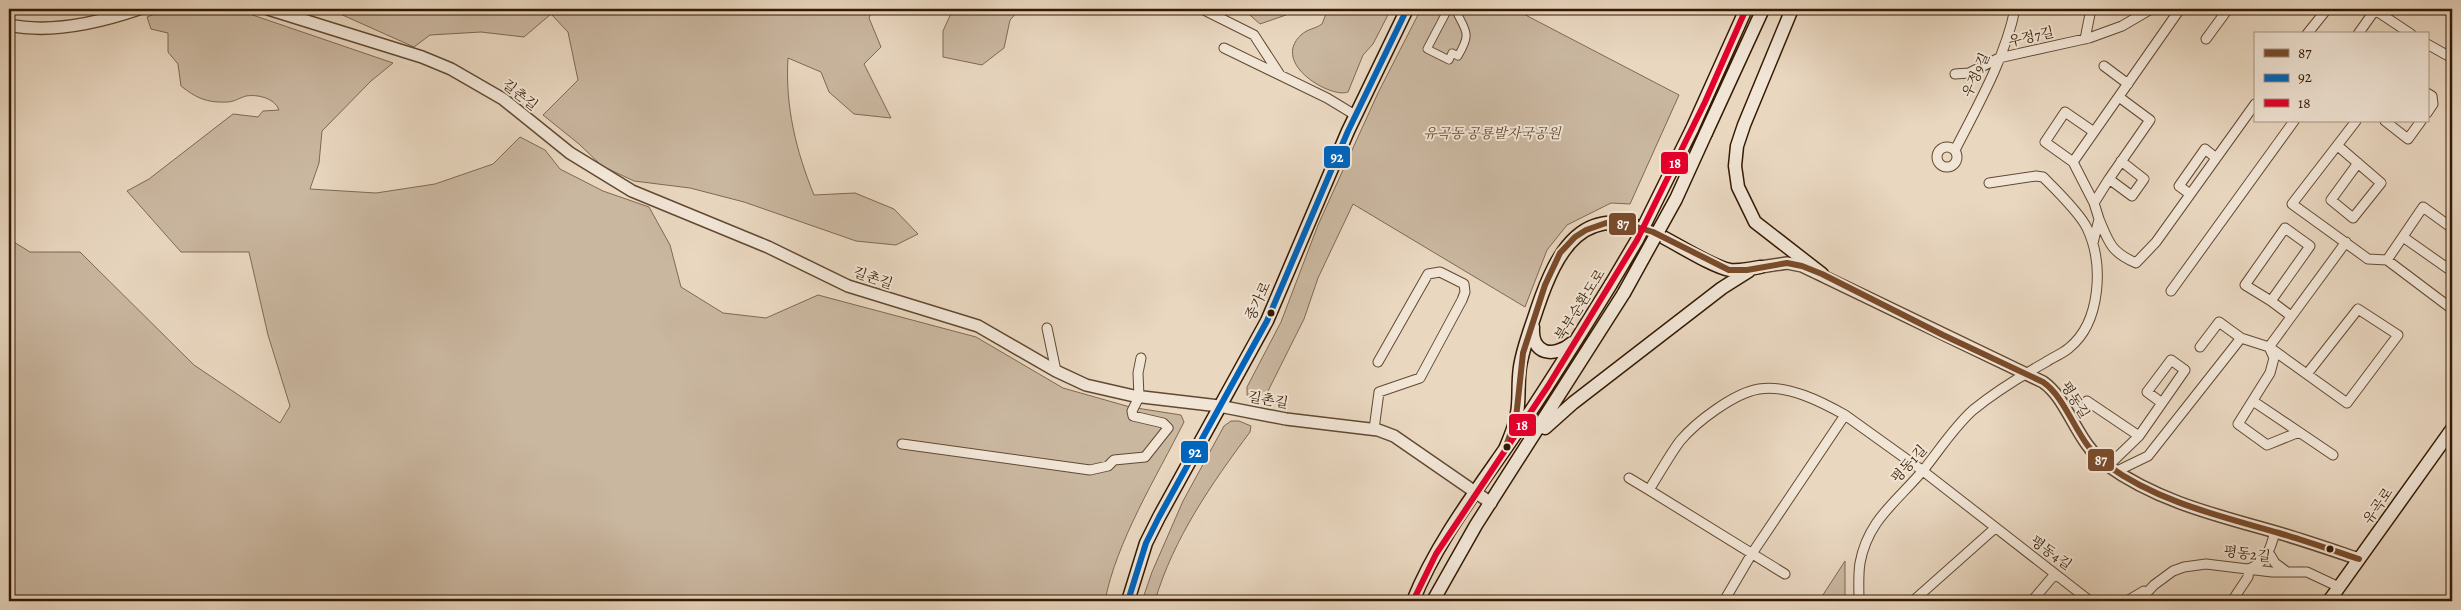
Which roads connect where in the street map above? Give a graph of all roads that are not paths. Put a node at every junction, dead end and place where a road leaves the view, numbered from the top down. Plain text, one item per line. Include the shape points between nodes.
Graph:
1 (138, 9) edge
2 (268, 9) edge
3 (1202, 9) edge
4 (1407, 9) edge
5 (1448, 9) edge
6 (1454, 9) edge
7 (1746, 9) edge
8 (1763, 9) edge
9 (1792, 9) edge
10 (2015, 9) edge
11 (2091, 9) edge
12 (2151, 9) edge
13 (2180, 9) edge
14 (2226, 9) edge
15 (2327, 9) edge
16 (9, 25) edge
17 (2309, 32) edge
18 (2359, 32) edge
19 (2407, 32) edge
20 (2085, 39) junction
21 (2206, 39) dead end
22 (2428, 44) edge
23 (1224, 48) dead end
24 (2448, 52) edge
25 (1999, 58) junction
26 (2452, 58) edge
27 (2104, 66) dead end
28 (1955, 74) dead end
29 (1280, 75) junction
30 (2128, 84) junction
31 (2428, 94) edge
32 (2119, 98) junction
33 (2254, 105) edge
34 (2428, 112) edge
35 (1355, 115) junction
36 (2293, 122) edge
37 (2355, 122) edge
38 (2386, 122) edge
39 (2420, 122) edge
40 (2094, 132) junction
41 (2338, 146) junction
42 (1954, 150) dead end
43 (2216, 158) junction
44 (2121, 161) junction
45 (2073, 162) junction
46 (2358, 164) junction
47 (2108, 179) junction
48 (1989, 183) dead end
49 (2190, 194) junction
50 (2094, 203) junction
51 (2099, 219) junction
52 (2452, 228) edge
53 (2403, 237) junction
54 (2346, 242) junction
55 (2093, 243) junction
56 (2387, 260) junction
57 (2452, 266) edge
58 (1760, 267) junction
59 (1822, 274) junction
60 (2171, 291) dead end
61 (2271, 301) junction
62 (2452, 309) edge
63 (2292, 316) junction
64 (1533, 322) junction
65 (1047, 328) dead end
66 (1579, 337) junction
67 (2241, 338) junction
68 (2200, 347) dead end
69 (2269, 347) junction
70 (1141, 358) dead end
71 (1378, 362) dead end
72 (1056, 371) junction
73 (2027, 374) junction
74 (2307, 374) junction
75 (1395, 378) dead end
76 (1390, 388) junction
77 (1139, 397) junction
78 (2086, 400) dead end
79 (2253, 401) junction
80 (2162, 402) junction
81 (1219, 406) junction
82 (1845, 415) junction
83 (1374, 429) junction
84 (2452, 429) edge
85 (2299, 432) junction
86 (2139, 436) junction
87 (902, 444) dead end
88 (1529, 446) junction
89 (1505, 449) junction
90 (2333, 455) dead end
91 (2112, 468) junction
92 (1922, 471) junction
93 (1629, 478) dead end
94 (1649, 490) junction
95 (1476, 492) junction
96 (1491, 503) junction
97 (1994, 529) junction
98 (2275, 532) junction
99 (2269, 553) junction
100 (1751, 555) junction
101 (2359, 559) junction
102 (2249, 569) junction
103 (2290, 573) junction
104 (1785, 574) dead end
105 (2055, 574) junction
106 (2154, 585) junction
107 (2335, 596) edge
108 (1128, 601) edge
109 (1413, 601) edge
110 (1433, 601) edge
111 (1724, 601) edge
112 (1859, 601) edge
113 (1913, 601) edge
114 (2032, 601) edge
115 (2090, 601) edge
116 (2127, 601) edge
117 (2139, 601) edge
118 (2232, 601) edge

1 - 16 street via 54,28 28,29
2 - 72 street, 길촌길 via 422,57 450,69 503,99 570,154 632,191 768,247 848,286 978,326
3 - 29 street via 1254,35
4 - 35 main road, 종가로
5 - 6 street via 1427,49 1448,60 1452,53 1458,56 1467,41
7 - 66 main road, 북부순환도로, bridge via 1641,232
8 - 88 main road, bridge via 1655,240
9 - 59 main road via 1744,125 1735,166 1738,188 1755,222
10 - 25 street, 우정9길
11 - 20 street
12 - 20 street, 우정7길 via 2122,26
13 - 30 street
14 - 21 street
15 - 17 street
18 - 19 street via 2375,10
20 - 25 street, 우정7길
22 - 24 street
23 - 29 street
24 - 26 street
25 - 28 street, 우정7길 via 1969,73
25 - 42 street, 우정9길
27 - 30 street
29 - 35 street
30 - 32 street
31 - 34 street via 2432,96 2433,104
32 - 40 street
32 - 44 street via 2150,120
33 - 43 street
35 - 81 main road, 종가로 via 1267,321
36 - 60 street
37 - 41 street
38 - 39 street via 2408,139
40 - 45 street
40 - 45 street via 2066,112 2045,142
41 - 46 street
41 - 54 street via 2292,204
43 - 49 street
43 - 49 street via 2205,149 2179,186
44 - 47 street
44 - 47 street via 2144,179 2132,196
45 - 50 street
46 - 46 street via 2381,183 2353,218 2331,200
47 - 50 street
48 - 55 street via 2042,177 2087,227
49 - 51 street via 2156,242 2136,263 2119,255 2109,244
50 - 51 street
51 - 55 street
52 - 53 street via 2424,207
53 - 56 street
53 - 57 street via 2450,270
54 - 56 street via 2368,259
54 - 63 street
55 - 73 street, 평동1길 via 2096,294 2086,327 2069,348
56 - 62 street
58 - 59 street, 평동길 via 1787,263
58 - 64 main road via 1729,270 1653,232 1627,224 1606,223 1575,237 1560,253
58 - 88 main road via 1722,288 1573,403
59 - 73 street, 평동길 via 1943,336
61 - 61 street via 2310,246 2285,228 2246,285
61 - 63 street
63 - 69 street
64 - 66 main road via 1533,339 1545,352 1564,349
64 - 89 main road via 1520,368 1516,418
65 - 72 street
66 - 89 main road, 북부순환도로
67 - 68 street via 2219,322
67 - 69 street
67 - 91 street via 2148,456
69 - 74 street
69 - 79 street via 2274,358 2270,373
70 - 77 street
71 - 76 street via 1428,274 1440,272 1464,284 1462,300 1420,378
72 - 77 street, 길촌길 via 1086,385
73 - 91 street, 평동길 via 2053,389 2091,451
73 - 92 street, 평동1길 via 1973,410
74 - 74 street via 2347,403 2398,335 2358,309
75 - 76 street
76 - 83 street via 1379,392
77 - 81 street, 길촌길
77 - 87 street via 1133,416 1163,423 1168,428 1166,432 1144,458 1114,460 1108,466 1090,470
78 - 86 street
79 - 85 street
79 - 85 street via 2238,424 2267,446
80 - 80 street via 2185,370 2171,360 2148,392
80 - 86 street
81 - 83 street, 길촌길 via 1286,419
81 - 108 main road, 종가로 via 1150,534
82 - 92 street, 평동4길
82 - 94 street, 평동4길 via 1785,390 1759,389 1735,398 1698,423 1680,441
82 - 100 street
83 - 95 street, 길촌길 via 1394,436
84 - 101 main road, 유곡로
85 - 90 street
86 - 91 street
88 - 96 main road
89 - 95 main road, 북부순환도로
91 - 98 street, 평동길 via 2146,490 2208,513
92 - 97 street, 평동4길
92 - 112 street, 평동1길 via 1883,512 1870,531 1860,565
93 - 94 street
94 - 100 street
95 - 96 street, 길촌길
95 - 109 main road, 북부순환도로 via 1436,554
96 - 110 main road
97 - 105 street, 평동4길
97 - 113 street
98 - 99 street
98 - 101 street, 평동길
99 - 102 street
99 - 103 street via 2275,563
100 - 104 street
100 - 111 street
101 - 107 main road, 유곡로
102 - 103 street, 평동2길
102 - 106 street, 평동2길 via 2219,564 2192,565 2173,571
102 - 118 street via 2248,577
103 - 107 street, 평동2길 via 2307,572
105 - 114 street
105 - 115 street, 평동4길
106 - 116 street, 평동2길
106 - 117 street, 평동2길

